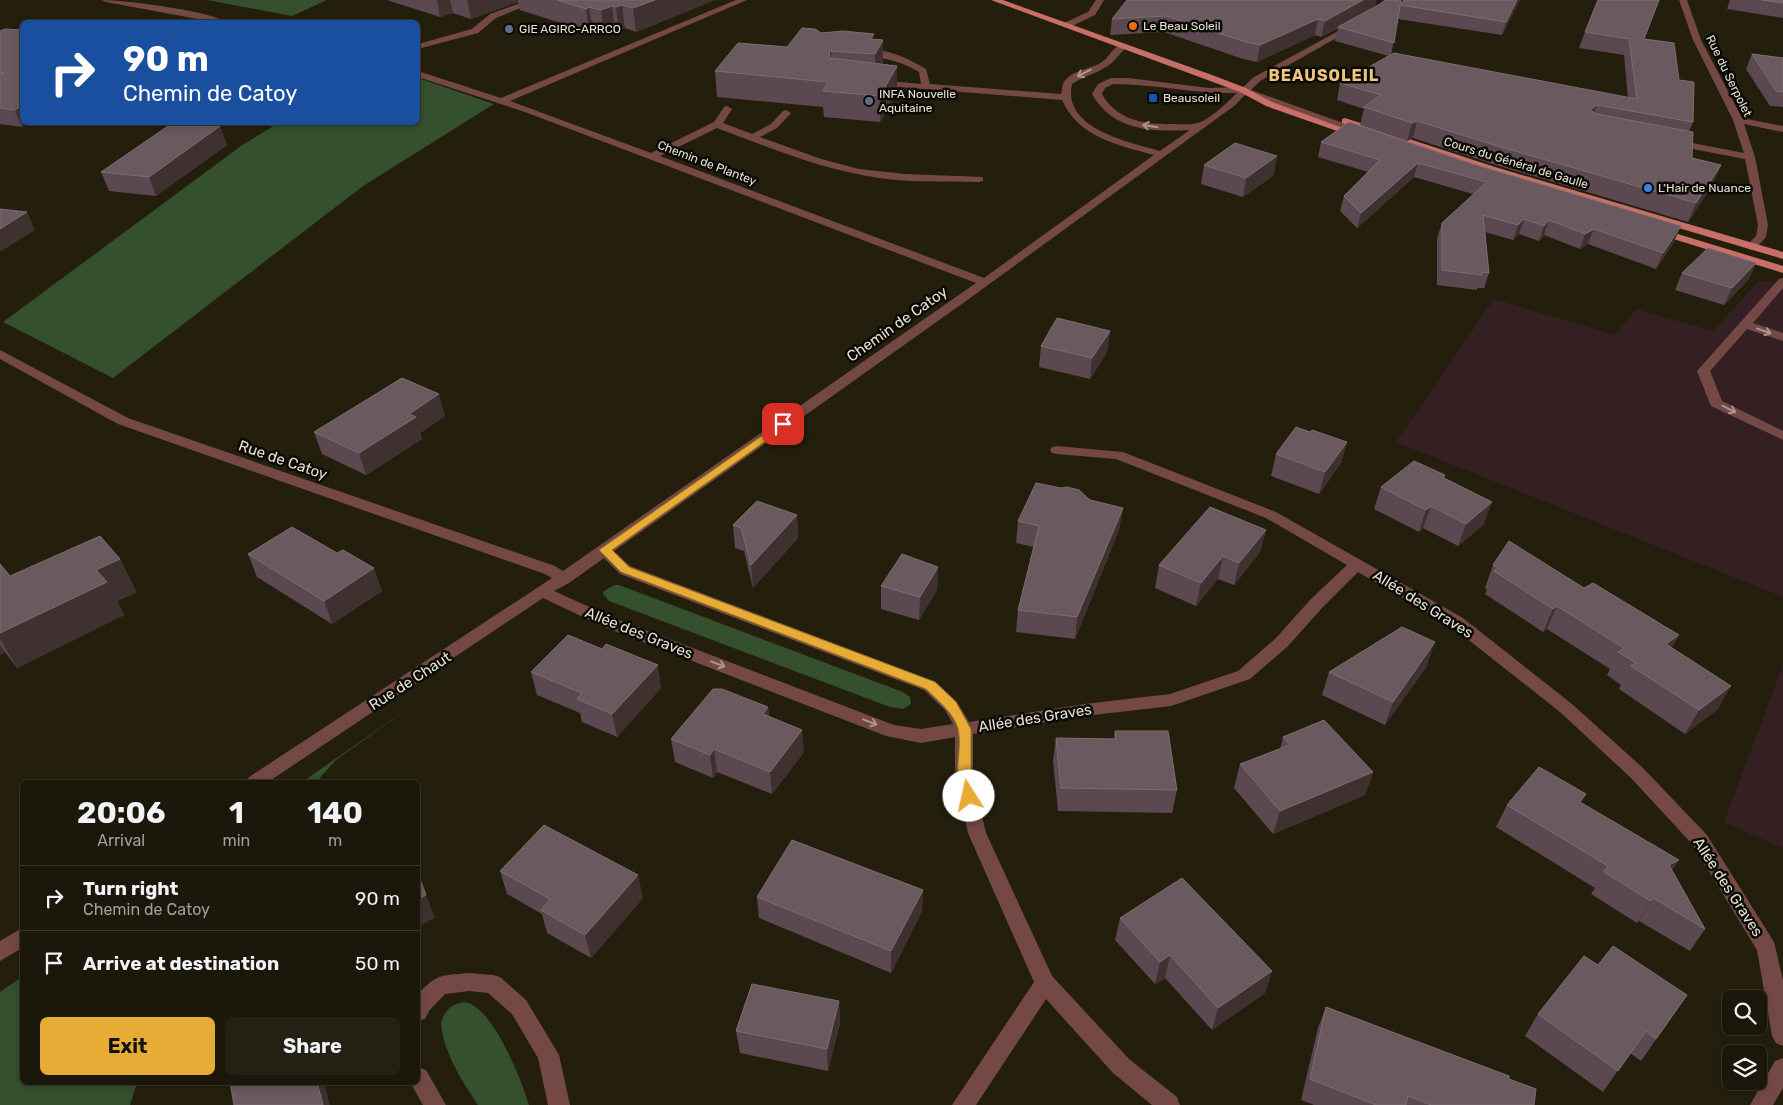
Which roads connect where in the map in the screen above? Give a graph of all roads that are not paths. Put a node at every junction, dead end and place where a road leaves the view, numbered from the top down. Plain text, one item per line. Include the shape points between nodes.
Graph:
1 (106, 0) edge
2 (536, 0) edge
3 (744, 0) edge
4 (995, 0) edge
5 (1100, 0) edge
6 (1683, 0) edge
7 (1365, 18) edge
8 (214, 20) edge
9 (1066, 25) junction
10 (420, 46) edge
11 (1123, 46) junction
12 (852, 51) edge
13 (420, 75) edge
14 (871, 83) edge
15 (926, 87) junction
16 (1243, 90) junction
17 (1065, 97) junction
18 (503, 101) junction
19 (727, 109) dead end
20 (786, 113) dead end
21 (1738, 120) junction
22 (716, 124) junction
23 (1198, 126) junction
24 (1783, 128) edge
25 (752, 138) junction
26 (1666, 141) edge
27 (1162, 154) junction
28 (653, 156) junction
29 (1750, 157) junction
30 (979, 179) dead end
31 (1538, 194) edge
32 (1650, 229) edge
33 (1747, 252) junction
34 (1783, 256) edge
35 (1783, 263) edge
36 (1783, 270) edge
37 (1783, 281) edge
38 (984, 282) junction
39 (1745, 324) junction
40 (1783, 337) edge
41 (0, 354) edge
42 (1783, 436) edge
43 (1057, 450) dead end
44 (605, 550) junction
45 (1357, 564) junction
46 (564, 578) junction
47 (543, 592) junction
48 (964, 729) junction
49 (258, 780) edge
50 (20, 938) edge
51 (0, 952) edge
52 (1045, 983) junction
53 (420, 1008) edge
54 (1783, 1036) edge
55 (1783, 1068) edge
56 (420, 1081) edge
57 (435, 1105) edge
58 (559, 1105) edge
59 (963, 1105) edge
60 (1169, 1105) edge
61 (1761, 1105) edge

1 - 8 street
2 - 10 street via 493,16 475,31
3 - 18 street
4 - 9 main road, Cours du Général de Gaulle
5 - 9 street via 1092,13
6 - 21 street, Rue du Serpolet via 1697,40
7 - 16 street, Chemin de Catoy
9 - 11 main road, Cours du Général de Gaulle
11 - 16 main road, Cours du Général de Gaulle
11 -> 17 street via 1107,63 1068,83
12 - 15 street via 907,60 923,71
13 - 18 street, Chemin de Plantey
14 - 15 street
15 - 17 street
16 - 23 street, Chemin de Catoy via 1231,104
23 -> 16 street via 1149,127 1125,120 1101,105 1097,94 1101,86 1111,81 1209,91
16 - 31 main road, Cours du Général de Gaulle via 1291,112
16 - 33 main road, Cours du Général de Gaulle via 1278,98 1514,176 1534,188
17 - 27 street via 1074,116 1095,132
18 - 28 street, Chemin de Plantey
19 - 22 street
20 - 25 street via 774,126
21 - 24 street
21 - 29 street, Rue du Serpolet
22 - 25 street
22 - 28 street
23 - 27 street, Chemin de Catoy
25 - 30 street via 830,164 880,175
26 - 29 street
27 - 38 street, Chemin de Catoy
28 - 38 street, Chemin de Plantey
29 - 33 street, Rue du Serpolet via 1763,225 1761,237
32 - 33 main road
33 - 34 main road
33 - 35 main road
33 - 36 main road
37 - 39 street
38 - 44 street, Chemin de Catoy
39 -> 40 street
39 -> 42 street via 1703,371 1716,403
41 - 46 street, Rue de Catoy via 123,421 550,570
43 - 45 street via 1118,455 1271,516
44 - 46 street, Chemin de Catoy
44 - 48 street, Allée des Graves via 625,570 930,686 951,706
45 - 48 street, Allée des Graves via 1282,642 1244,675 1171,700
45 - 54 street, Allée des Graves via 1457,622 1566,708 1637,773 1700,840 1767,948
46 - 47 street, Rue de Chaut
47 -> 48 street, Allée des Graves via 608,622 892,731 921,736
47 - 49 street, Rue de Chaut
48 - 52 street, Allée des Graves via 964,777 977,833
50 - 51 street
52 - 59 street
52 - 60 street, Allée des Graves via 1121,1066
53 - 58 street via 440,985 493,984 519,1007 548,1055
55 - 61 street
56 - 57 street

